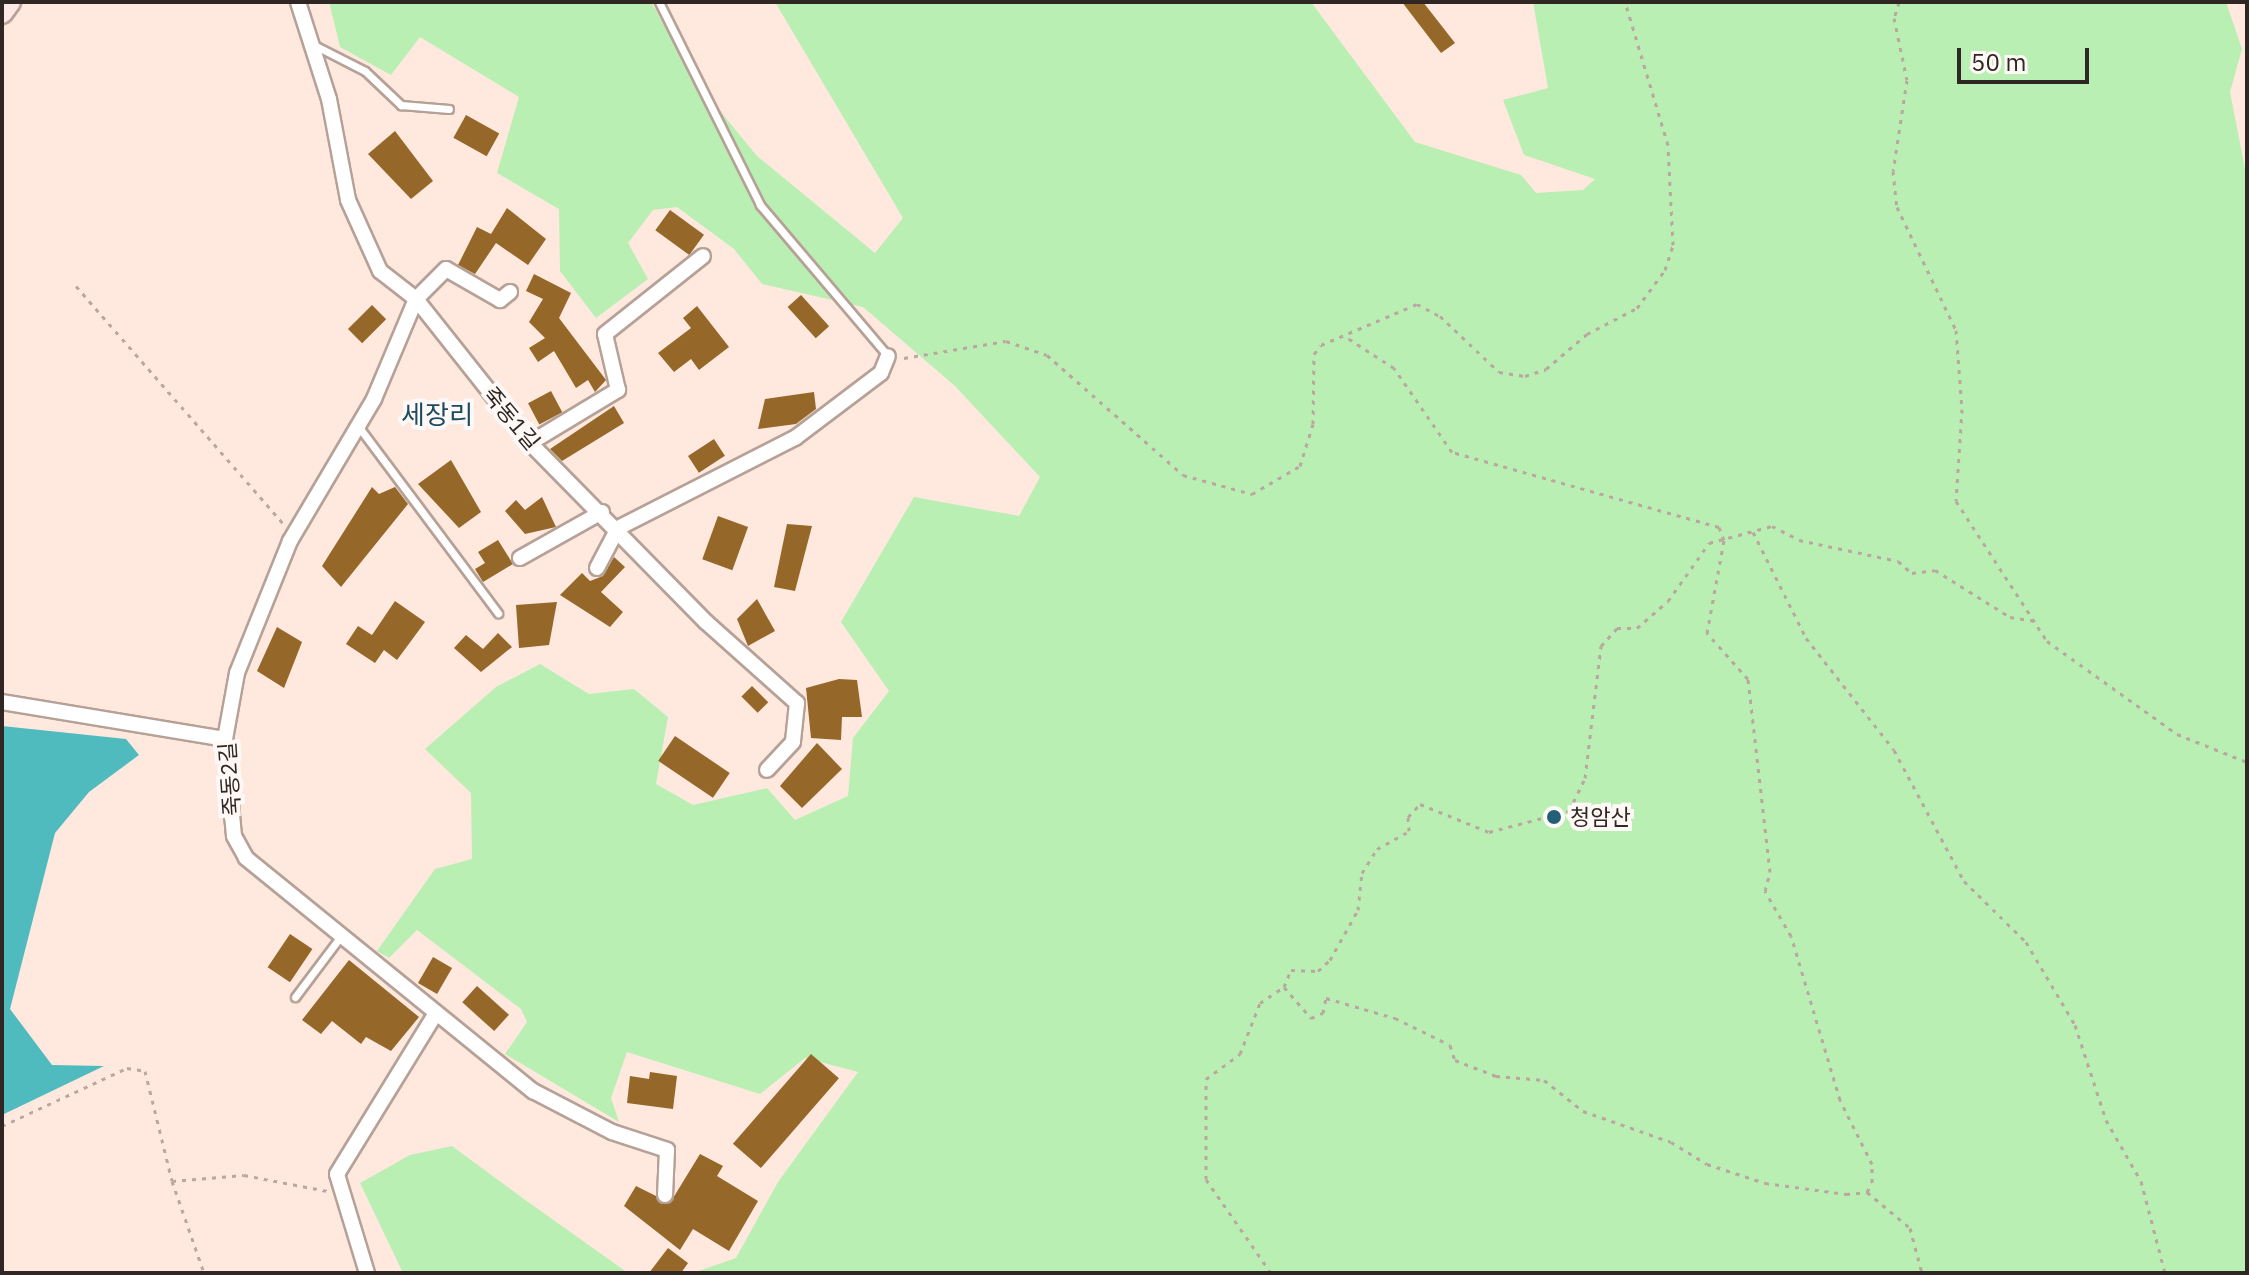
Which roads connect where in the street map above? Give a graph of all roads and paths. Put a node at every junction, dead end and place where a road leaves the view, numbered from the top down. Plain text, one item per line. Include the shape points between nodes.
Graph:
1 (10, 2) edge
2 (298, 2) edge
3 (659, 2) edge
4 (1625, 2) edge
5 (1899, 2) edge
6 (2, 13) edge
7 (314, 45) junction
8 (449, 109) dead end
9 (703, 256) dead end
10 (76, 286) dead end
11 (510, 292) dead end
12 (416, 299) junction
13 (1346, 337) junction
14 (888, 356) joint
15 (909, 358) dead end
16 (358, 426) junction
17 (530, 443) junction
18 (602, 512) junction
19 (618, 528) junction
20 (1753, 532) junction
21 (294, 535) junction
22 (1724, 540) junction
23 (520, 558) dead end
24 (597, 568) dead end
25 (498, 613) dead end
26 (2035, 621) junction
27 (2, 702) edge
28 (225, 739) junction
29 (2247, 762) edge
30 (767, 770) dead end
31 (341, 936) junction
32 (1284, 987) junction
33 (295, 997) dead end
34 (436, 1013) junction
35 (2, 1126) edge
36 (172, 1181) junction
37 (342, 1191) junction
38 (1867, 1192) junction
39 (665, 1195) dead end
40 (204, 1273) edge
41 (367, 1273) edge
42 (1271, 1273) edge
43 (1922, 1273) edge
44 (2165, 1273) edge

1 - 6 main road
2 - 7 street, 죽동1길
3 - 14 lane via 760,205
4 - 13 path via 1668,145 1674,192 1673,245 1654,290 1546,369 1525,376 1499,372 1440,316 1417,304
5 - 26 path via 1894,18 1907,80 1893,171 1897,207 1956,330 1962,409 1956,501
7 - 8 lane via 365,71 401,105
7 - 12 street, 죽동1길 via 360,235 380,271
9 - 17 street via 605,334 618,390
10 - 21 path
11 - 12 street via 500,300 446,269
12 - 16 street, 죽동2길
12 - 17 street, 죽동1길
13 - 15 path via 1314,354 1313,424 1300,466 1252,494 1183,475 1047,355 1006,341
13 - 22 path via 1394,368 1452,452 1576,492 1671,510 1719,527
14 - 19 street via 881,373 795,438
16 - 21 street, 죽동2길
16 - 25 lane
17 - 18 street, 죽동1길
18 - 19 street, 죽동1길
18 - 23 street
19 - 24 street
19 - 30 street, 죽동1길 via 706,622 797,703 793,742
20 - 22 path
20 - 26 path via 1772,526 1799,540 1898,561 1912,573 1935,570 2010,617
20 - 44 path via 1806,638 1901,761 1964,881 2026,942 2075,1025 2106,1120 2141,1181
21 - 28 street, 죽동2길 via 237,673
22 - 32 path via 1709,543 1637,628 1617,628 1601,646 1585,778 1569,811 1489,832 1420,804 1408,817 1409,831 1377,849 1362,873 1358,910 1330,960 1318,971 1291,970
22 - 38 path via 1707,633 1748,679 1770,872 1765,891 1791,936 1840,1100 1872,1164
26 - 29 path via 2065,656 2177,734
27 - 28 street
28 - 31 street, 죽동2길 via 234,836 246,858
31 - 33 lane
31 - 34 street, 죽동2길
32 - 38 path via 1311,1018 1323,1013 1326,998 1395,1018 1450,1045 1455,1060 1496,1076 1544,1080 1583,1111 1671,1142 1707,1164 1765,1183
32 - 42 path via 1260,1003 1240,1054 1206,1079 1201,1106 1206,1179
34 - 37 street via 337,1174
34 - 39 street, 죽동2길 via 533,1091 612,1132 667,1150
35 - 36 path via 127,1068 145,1071
36 - 37 path via 244,1175 310,1192
36 - 40 path
37 - 41 street
38 - 43 path via 1910,1228

